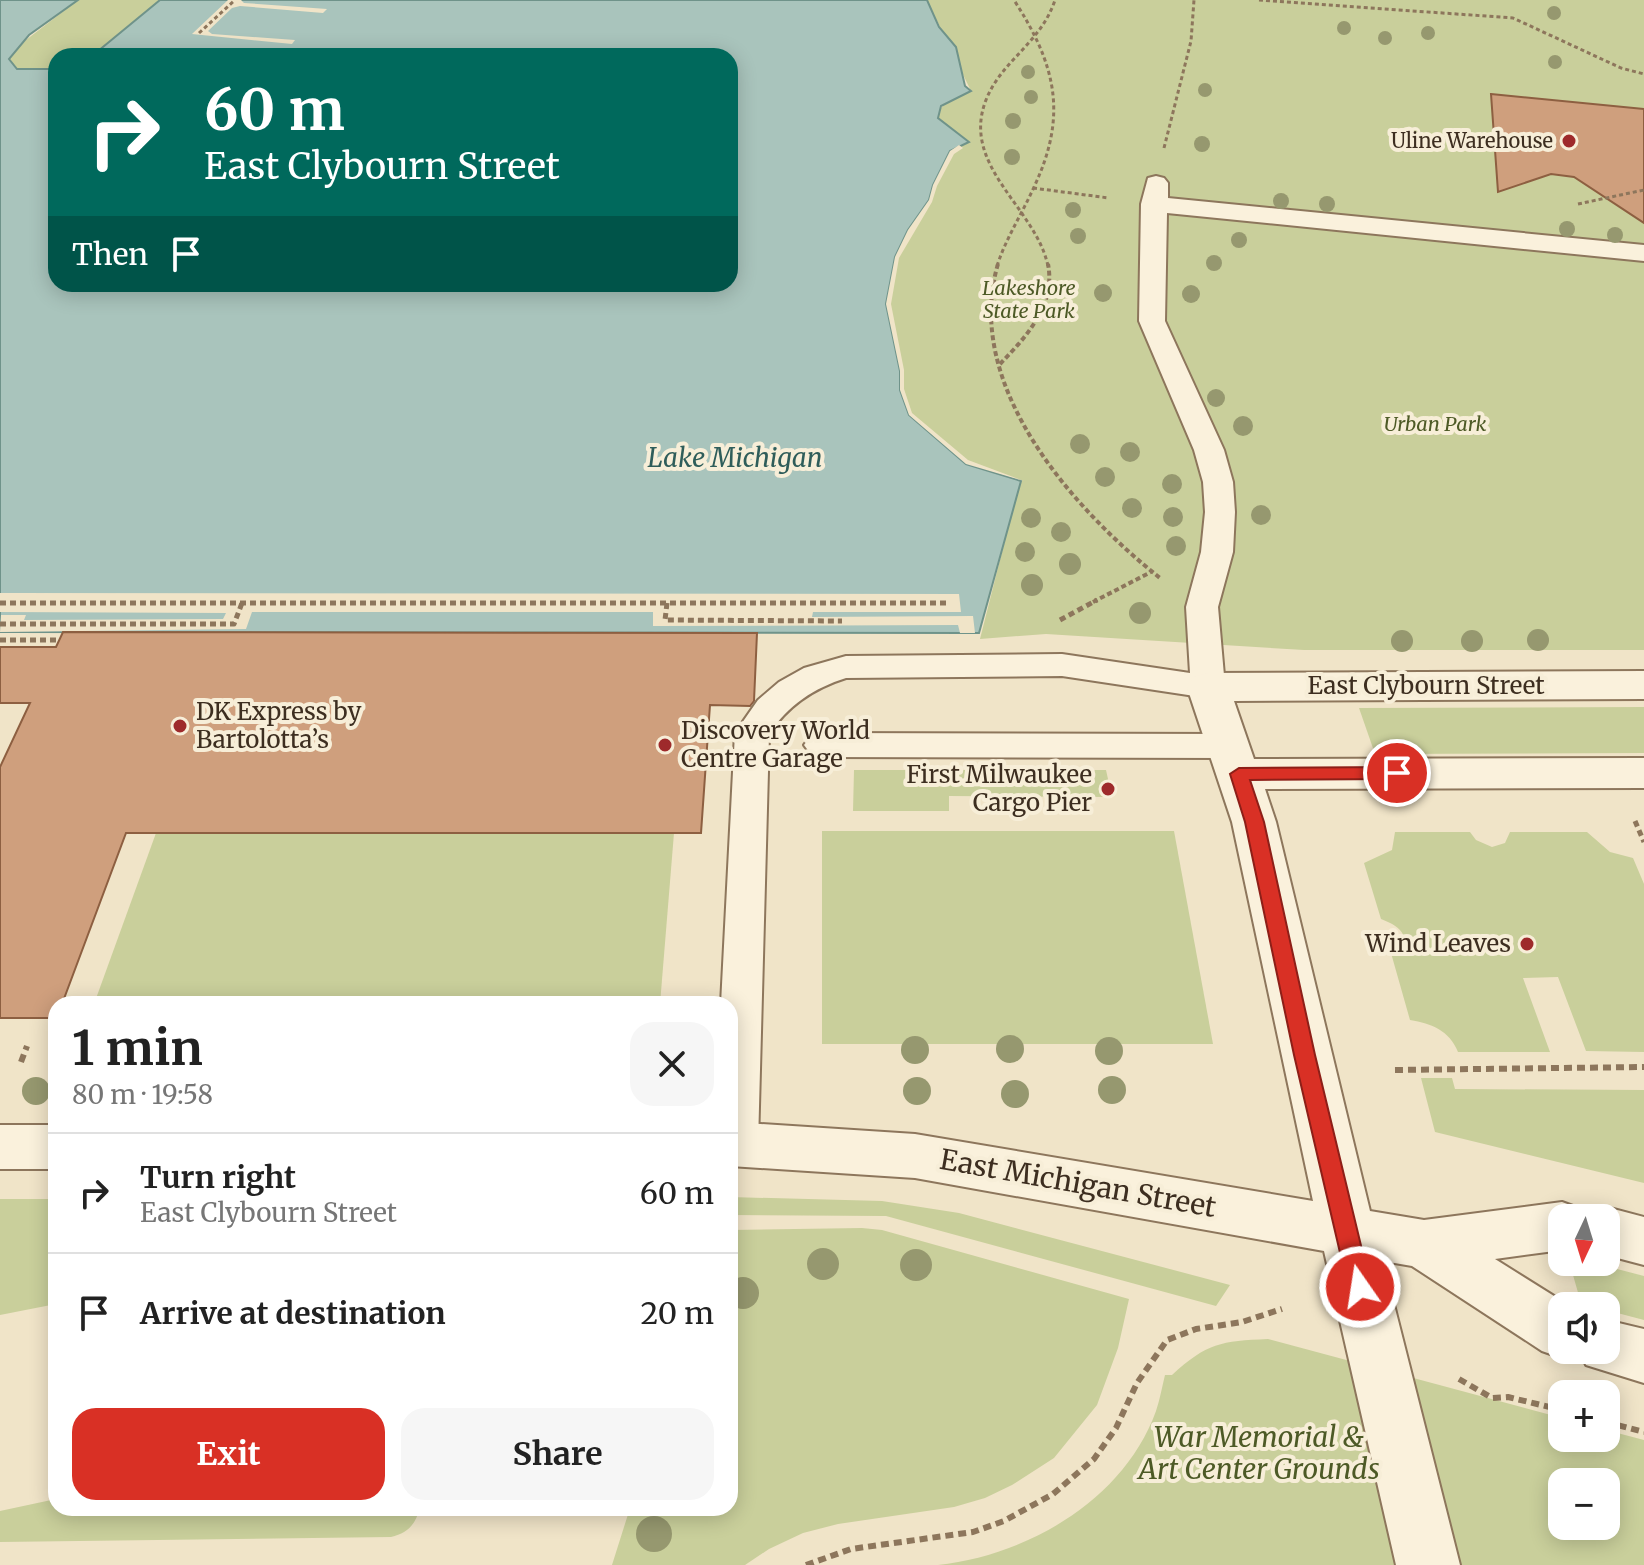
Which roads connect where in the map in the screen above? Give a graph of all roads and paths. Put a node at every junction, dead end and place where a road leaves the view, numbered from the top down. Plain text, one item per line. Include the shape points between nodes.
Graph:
1 (235, 0) edge
2 (1014, 0) edge
3 (1055, 0) edge
4 (1194, 0) edge
5 (1259, 0) edge
6 (199, 33) dead end
7 (1037, 40) junction
8 (1644, 74) edge
9 (1033, 188) junction
10 (1155, 193) junction
11 (1021, 211) junction
12 (1644, 253) edge
13 (999, 365) junction
14 (1151, 572) junction
15 (0, 603) edge
16 (242, 603) junction
17 (667, 603) junction
18 (950, 603) dead end
19 (1202, 607) junction
20 (849, 621) dead end
21 (0, 624) edge
22 (1051, 624) dead end
23 (0, 640) edge
24 (60, 640) dead end
25 (1644, 685) edge
26 (1208, 687) junction
27 (822, 745) dead end
28 (1234, 760) junction
29 (1644, 773) edge
30 (1633, 816) dead end
31 (1644, 842) edge
32 (738, 1036) edge
33 (27, 1046) dead end
34 (21, 1062) dead end
35 (1644, 1067) edge
36 (1395, 1070) dead end
37 (738, 1144) edge
38 (0, 1147) edge
39 (48, 1147) edge
40 (1548, 1228) edge
41 (1346, 1229) junction
42 (1620, 1235) edge
43 (1644, 1241) edge
44 (1424, 1244) junction
45 (1282, 1309) dead end
46 (1548, 1323) edge
47 (1620, 1350) edge
48 (1644, 1356) edge
49 (1459, 1379) dead end
50 (1548, 1407) edge
51 (1620, 1426) edge
52 (1644, 1432) edge
53 (806, 1565) edge
54 (1428, 1565) edge

1 - 6 path
2 - 7 path
3 - 7 path
4 - 10 path via 1191,41
5 - 8 path via 1513,18
7 - 9 path via 1050,65 1056,114 1048,156
7 - 11 path via 990,91 981,119 986,160
9 - 10 path
9 - 11 path
10 - 12 lane via 1499,227
10 - 19 lane via 1152,321 1218,482 1217,552
11 - 13 path via 995,275
11 - 13 path via 1048,263 1049,292 1040,319
13 - 14 path via 1014,407 1054,470
14 - 19 path
14 - 22 path
15 - 16 path
16 - 17 path
16 - 21 path via 234,624
17 - 18 path
17 - 20 path via 665,620
19 - 26 lane
23 - 24 path
25 - 26 street, East Clybourn Street
26 - 28 street
26 - 32 lane via 1062,665 846,667 816,674 780,696 752,733
27 - 28 lane
28 - 29 street
28 - 41 street via 1254,822
30 - 31 path
33 - 34 path
35 - 36 path
37 - 41 street, East Michigan Street via 915,1156
38 - 39 street
40 - 44 street, East Michigan Street
41 - 44 street, East Michigan Street
41 - 54 street
42 - 43 street
44 - 46 street, East Michigan Street
45 - 53 path via 1167,1340 1094,1459 1053,1494 1004,1521 973,1532 851,1549
47 - 48 street
49 - 50 path via 1492,1398
51 - 52 path

